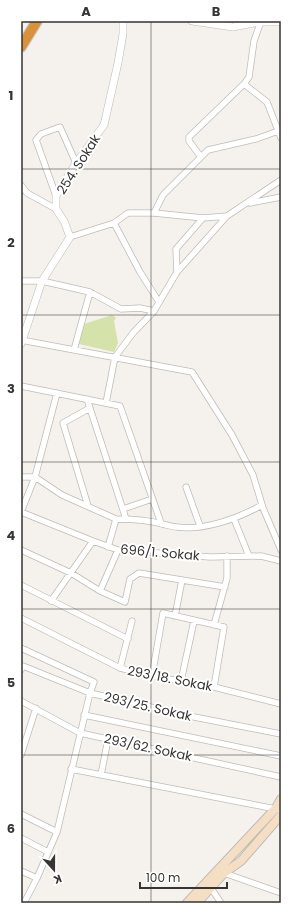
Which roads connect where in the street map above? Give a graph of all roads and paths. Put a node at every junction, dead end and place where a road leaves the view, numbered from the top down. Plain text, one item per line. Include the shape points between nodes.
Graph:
1 (37, 21) edge
2 (123, 21) edge
3 (192, 21) edge
4 (260, 22) edge
5 (281, 22) edge
6 (21, 47) edge
7 (244, 84) junction
8 (279, 130) edge
9 (281, 138) edge
10 (201, 157) junction
11 (76, 163) junction
12 (281, 180) edge
13 (21, 184) edge
14 (56, 196) junction
15 (281, 197) edge
16 (246, 203) junction
17 (56, 209) junction
18 (154, 213) junction
19 (227, 216) junction
20 (203, 218) junction
21 (114, 223) junction
22 (70, 237) junction
23 (177, 272) junction
24 (21, 281) edge
25 (42, 281) junction
26 (90, 292) junction
27 (159, 302) junction
28 (154, 311) junction
29 (21, 341) edge
30 (74, 350) junction
31 (115, 358) junction
32 (21, 386) edge
33 (57, 393) junction
34 (87, 399) junction
35 (106, 403) junction
36 (90, 408) junction
37 (21, 477) edge
38 (35, 477) junction
39 (186, 487) dead end
40 (152, 499) junction
41 (262, 505) junction
42 (88, 506) junction
43 (122, 509) junction
44 (21, 512) edge
45 (126, 519) junction
46 (234, 519) junction
47 (116, 520) junction
48 (160, 523) junction
49 (200, 526) junction
50 (93, 541) junction
51 (108, 547) junction
52 (21, 550) edge
53 (118, 550) junction
54 (281, 550) edge
55 (227, 556) junction
56 (249, 556) junction
57 (281, 561) edge
58 (71, 574) junction
59 (182, 580) junction
60 (21, 585) edge
61 (225, 587) junction
62 (100, 591) junction
63 (51, 601) junction
64 (175, 616) junction
65 (21, 618) edge
66 (132, 621) dead end
67 (194, 621) junction
68 (214, 625) junction
69 (128, 639) junction
70 (21, 648) edge
71 (22, 667) edge
72 (120, 668) junction
73 (152, 676) junction
74 (181, 681) junction
75 (214, 687) junction
76 (90, 693) junction
77 (21, 701) edge
78 (281, 704) edge
79 (36, 708) junction
80 (84, 715) junction
81 (80, 733) junction
82 (281, 734) edge
83 (108, 739) junction
84 (21, 755) edge
85 (281, 756) edge
86 (71, 769) junction
87 (101, 775) junction
88 (281, 777) edge
89 (281, 799) edge
90 (279, 811) edge
91 (21, 814) edge
92 (56, 832) junction
93 (21, 838) edge
94 (48, 852) junction
95 (21, 871) edge
96 (224, 873) junction
97 (37, 878) junction
98 (208, 885) junction
99 (281, 894) edge
100 (24, 903) edge
101 (187, 903) edge
102 (197, 903) edge
103 (221, 903) edge

1 - 6 highway
2 - 11 street, 254. Sokak via 118,63 104,125
3 - 4 street via 233,27
4 - 5 street
4 - 7 street via 254,41 249,77
7 - 8 street via 267,102
7 - 10 street via 189,138
8 - 9 street
8 - 10 street via 256,139 208,150
10 - 18 street via 163,196
11 - 14 street, 254. Sokak
11 - 14 street via 60,127 41,134 36,140
12 - 16 street
13 - 17 street via 28,193
14 - 17 street, 254. Sokak
15 - 16 street
16 - 19 street
17 - 22 street, 254. Sokak
18 - 20 street
18 - 21 street via 128,213
19 - 20 street
19 - 23 street
20 - 23 street via 176,249
21 - 22 street
21 - 27 street
22 - 25 street
23 - 27 street
24 - 25 street
25 - 26 street
25 - 29 street
26 - 28 street via 121,309 140,308
26 - 30 street
27 - 28 street
28 - 31 street via 133,333
29 - 30 street
30 - 31 street
31 - 35 street
31 - 41 street via 192,372 232,435 253,475
32 - 33 street
33 - 34 street
33 - 38 street
34 - 35 street
34 - 36 street
35 - 40 street via 120,406
36 - 42 street via 64,423
36 - 43 street
37 - 38 street
38 - 42 street via 62,495
38 - 44 street
39 - 49 street
40 - 43 street
40 - 48 street
41 - 46 street
41 - 54 street
42 - 47 street
43 - 45 street
44 - 50 street, 696/1. Sokak
45 - 47 street
45 - 48 street
46 - 49 street
46 - 56 street
47 - 51 street
48 - 49 street via 177,527
50 - 51 street, 696/1. Sokak
50 - 58 street
51 - 53 street, 696/1. Sokak
52 - 58 street
53 - 55 street, 696/1. Sokak
53 - 62 street
55 - 56 street, 696/1. Sokak
55 - 61 street
56 - 57 street, 696/1. Sokak
58 - 62 street
58 - 63 street
59 - 61 street
59 - 62 street via 139,573 130,579 125,602
59 - 64 street
60 - 63 street
61 - 68 street
63 - 69 street
64 - 67 street
64 - 73 street via 164,613
65 - 72 street, 293/18. Sokak
66 - 69 street
67 - 68 street
67 - 74 street
68 - 75 street via 224,628
69 - 72 street
70 - 76 street via 94,682
71 - 76 street, 293/25. Sokak
72 - 73 street, 293/18. Sokak
73 - 74 street, 293/18. Sokak
74 - 75 street, 293/18. Sokak
75 - 78 street, 293/18. Sokak
76 - 80 street
76 - 82 street, 293/25. Sokak
77 - 79 street, 293/62. Sokak
79 - 81 street, 293/62. Sokak
79 - 84 street
80 - 81 street
80 - 85 street
81 - 83 street, 293/62. Sokak
81 - 86 street
83 - 87 street
83 - 88 street, 293/62. Sokak
86 - 87 street
86 - 92 street
87 - 90 street
89 - 90 main road
90 - 96 main road via 241,861
90 - 98 main road
91 - 92 street
92 - 94 street
93 - 94 street
94 - 97 street
95 - 97 street
96 - 98 main road
96 - 99 street
97 - 100 street
98 - 101 main road
98 - 102 main road
98 - 103 street

